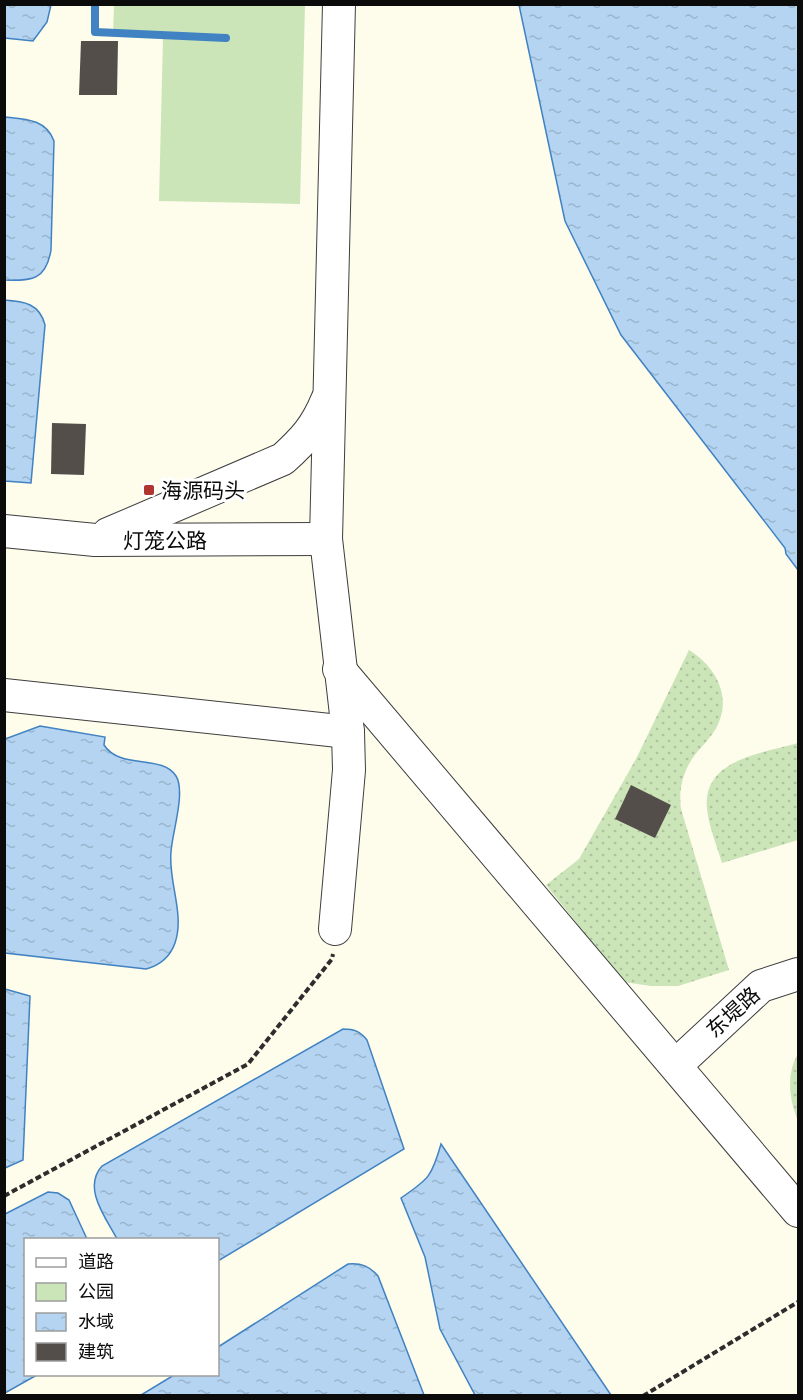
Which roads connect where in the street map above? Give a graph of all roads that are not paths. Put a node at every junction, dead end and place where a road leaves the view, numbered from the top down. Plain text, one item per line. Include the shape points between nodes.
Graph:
1 (339, 4) edge
2 (330, 394) junction
3 (4, 531) edge
4 (326, 539) junction
5 (95, 540) junction
6 (339, 669) junction
7 (4, 695) edge
8 (348, 732) junction
9 (335, 929) road end
10 (798, 974) edge
11 (675, 1065) junction
12 (798, 1211) edge

1 - 2 street
2 - 4 street
2 - 5 street via 318,421 283,459
3 - 5 street, 灯笼公路
4 - 5 street, 灯笼公路
4 - 6 street
6 - 8 street
6 - 11 street
7 - 8 street
8 - 9 street via 350,770
10 - 11 street, 东堤路 via 761,986
11 - 12 street

